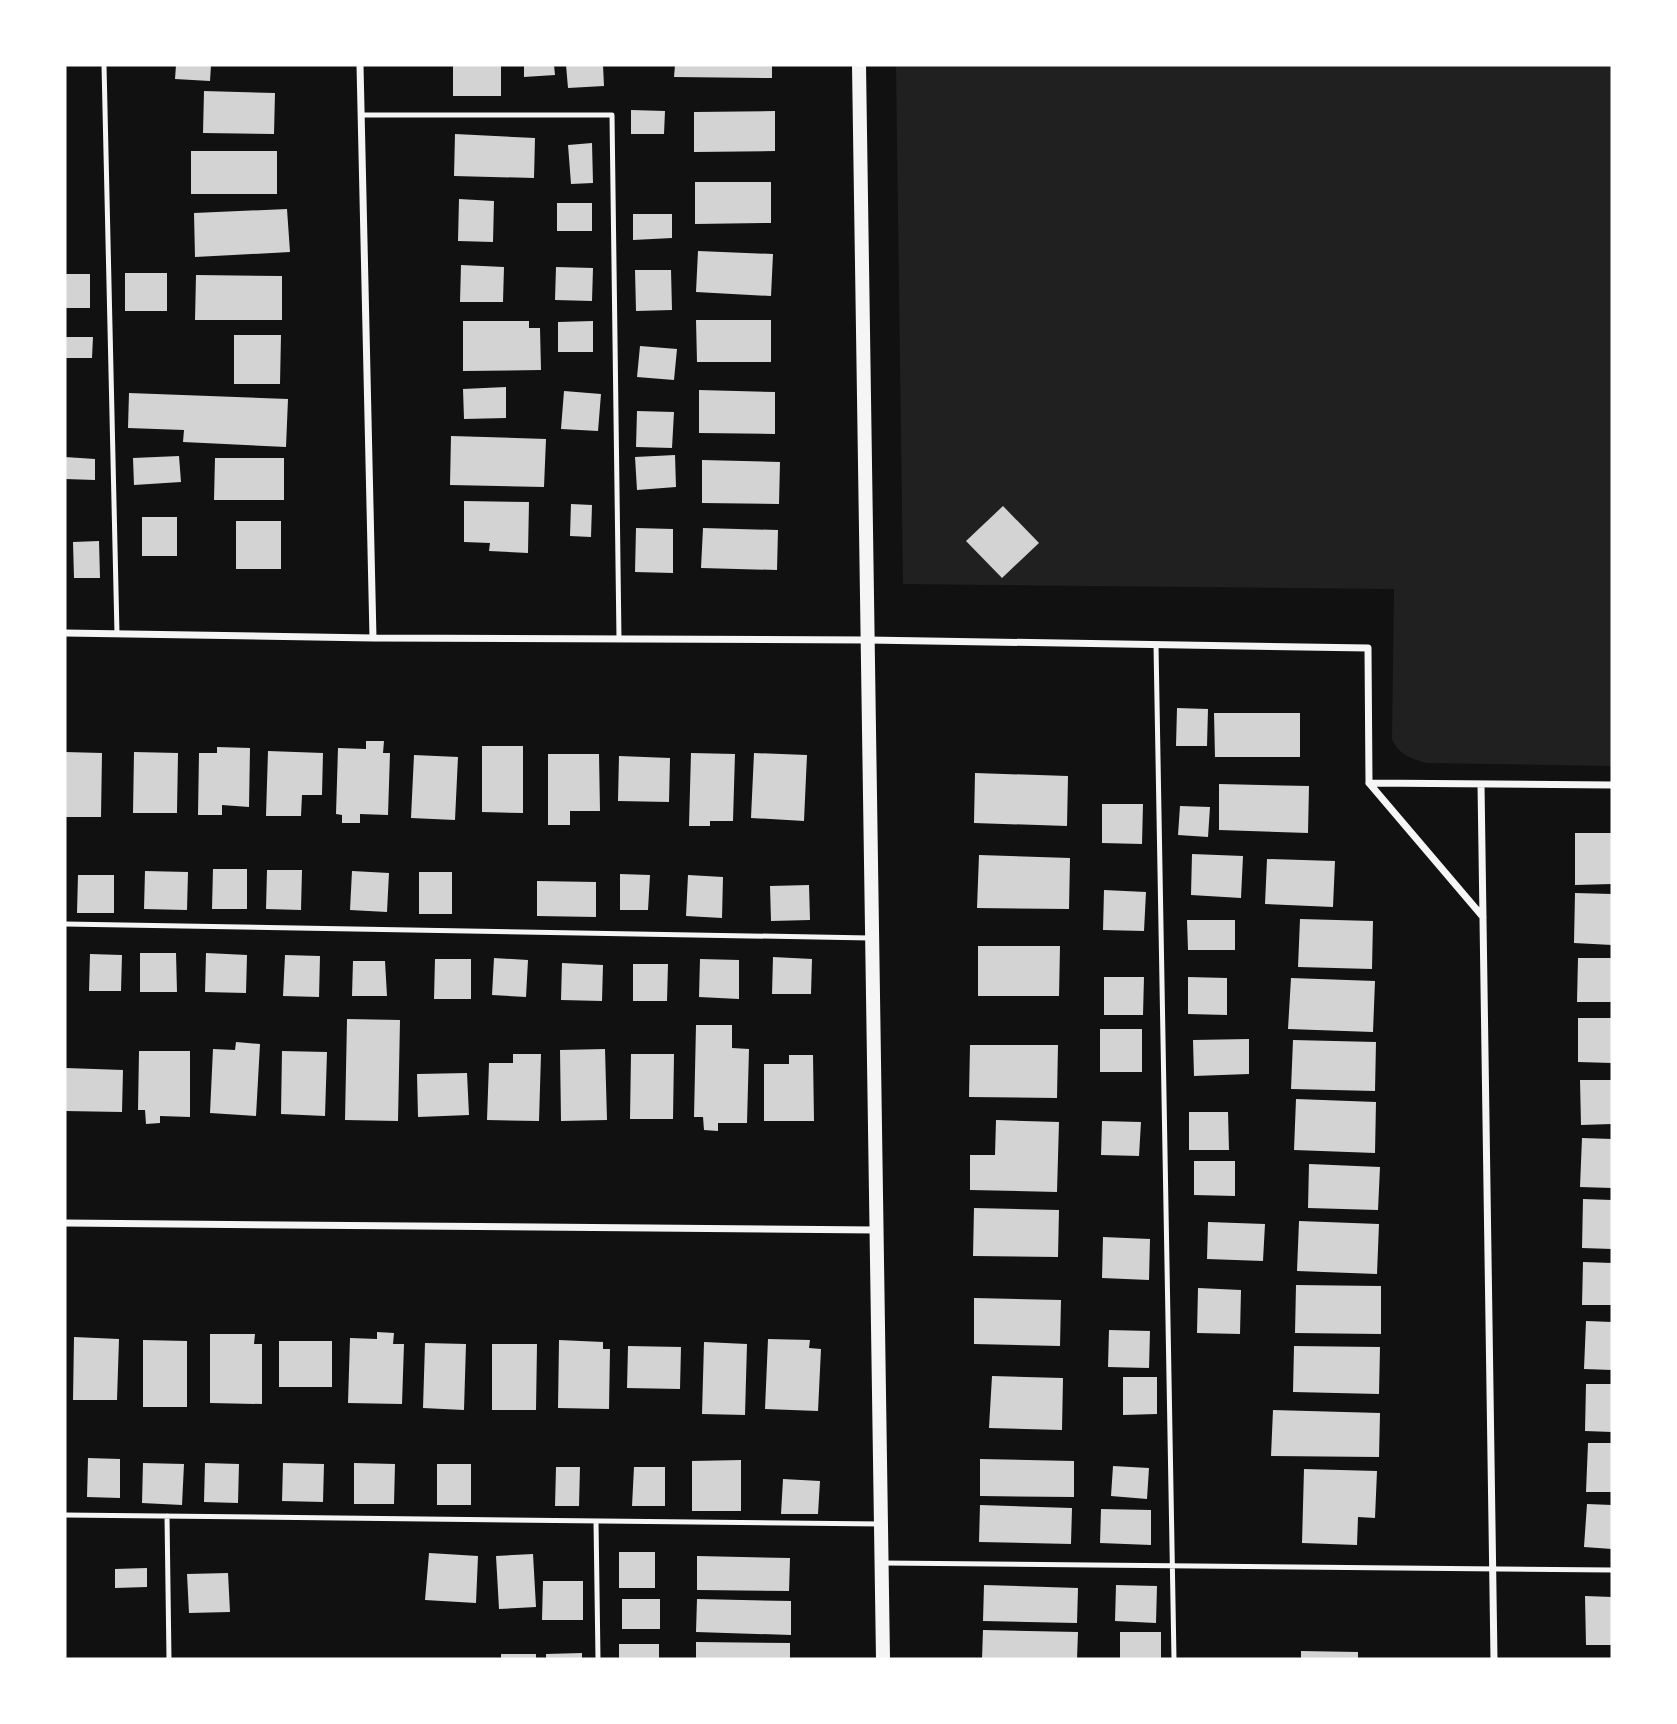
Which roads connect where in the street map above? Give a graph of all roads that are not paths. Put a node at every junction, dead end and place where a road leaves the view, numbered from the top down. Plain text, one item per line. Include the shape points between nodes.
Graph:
1 (104, 65) edge
2 (360, 65) edge
3 (859, 65) edge
4 (361, 115) junction
5 (65, 633) edge
6 (117, 634) junction
7 (373, 638) junction
8 (619, 639) junction
9 (868, 640) junction
10 (1156, 645) junction
11 (1369, 783) junction
12 (1482, 783) junction
13 (1612, 785) edge
14 (1483, 917) junction
15 (65, 923) edge
16 (872, 938) junction
17 (65, 1223) edge
18 (876, 1230) junction
19 (65, 1515) edge
20 (167, 1516) junction
21 (596, 1521) junction
22 (881, 1524) junction
23 (882, 1563) junction
24 (1173, 1566) junction
25 (1493, 1569) junction
26 (1612, 1570) edge
27 (169, 1659) edge
28 (598, 1659) edge
29 (883, 1659) edge
30 (1174, 1659) edge
31 (1494, 1659) edge

1 - 6 lane
2 - 4 street
3 - 9 main road
4 - 7 street
4 - 8 lane via 612,115
5 - 6 street
6 - 7 street
7 - 8 street
8 - 9 street
9 - 10 street
9 - 16 main road
10 - 11 street via 1368,648
10 - 24 lane
11 - 12 street
11 - 14 street
12 - 13 street
12 - 14 street
14 - 25 street
15 - 16 lane
16 - 18 main road
17 - 18 street
18 - 22 main road
19 - 20 lane
20 - 21 lane
20 - 27 lane
21 - 22 lane
21 - 28 lane
22 - 23 main road
23 - 24 lane
23 - 29 main road
24 - 25 lane
24 - 30 lane
25 - 26 lane
25 - 31 street

